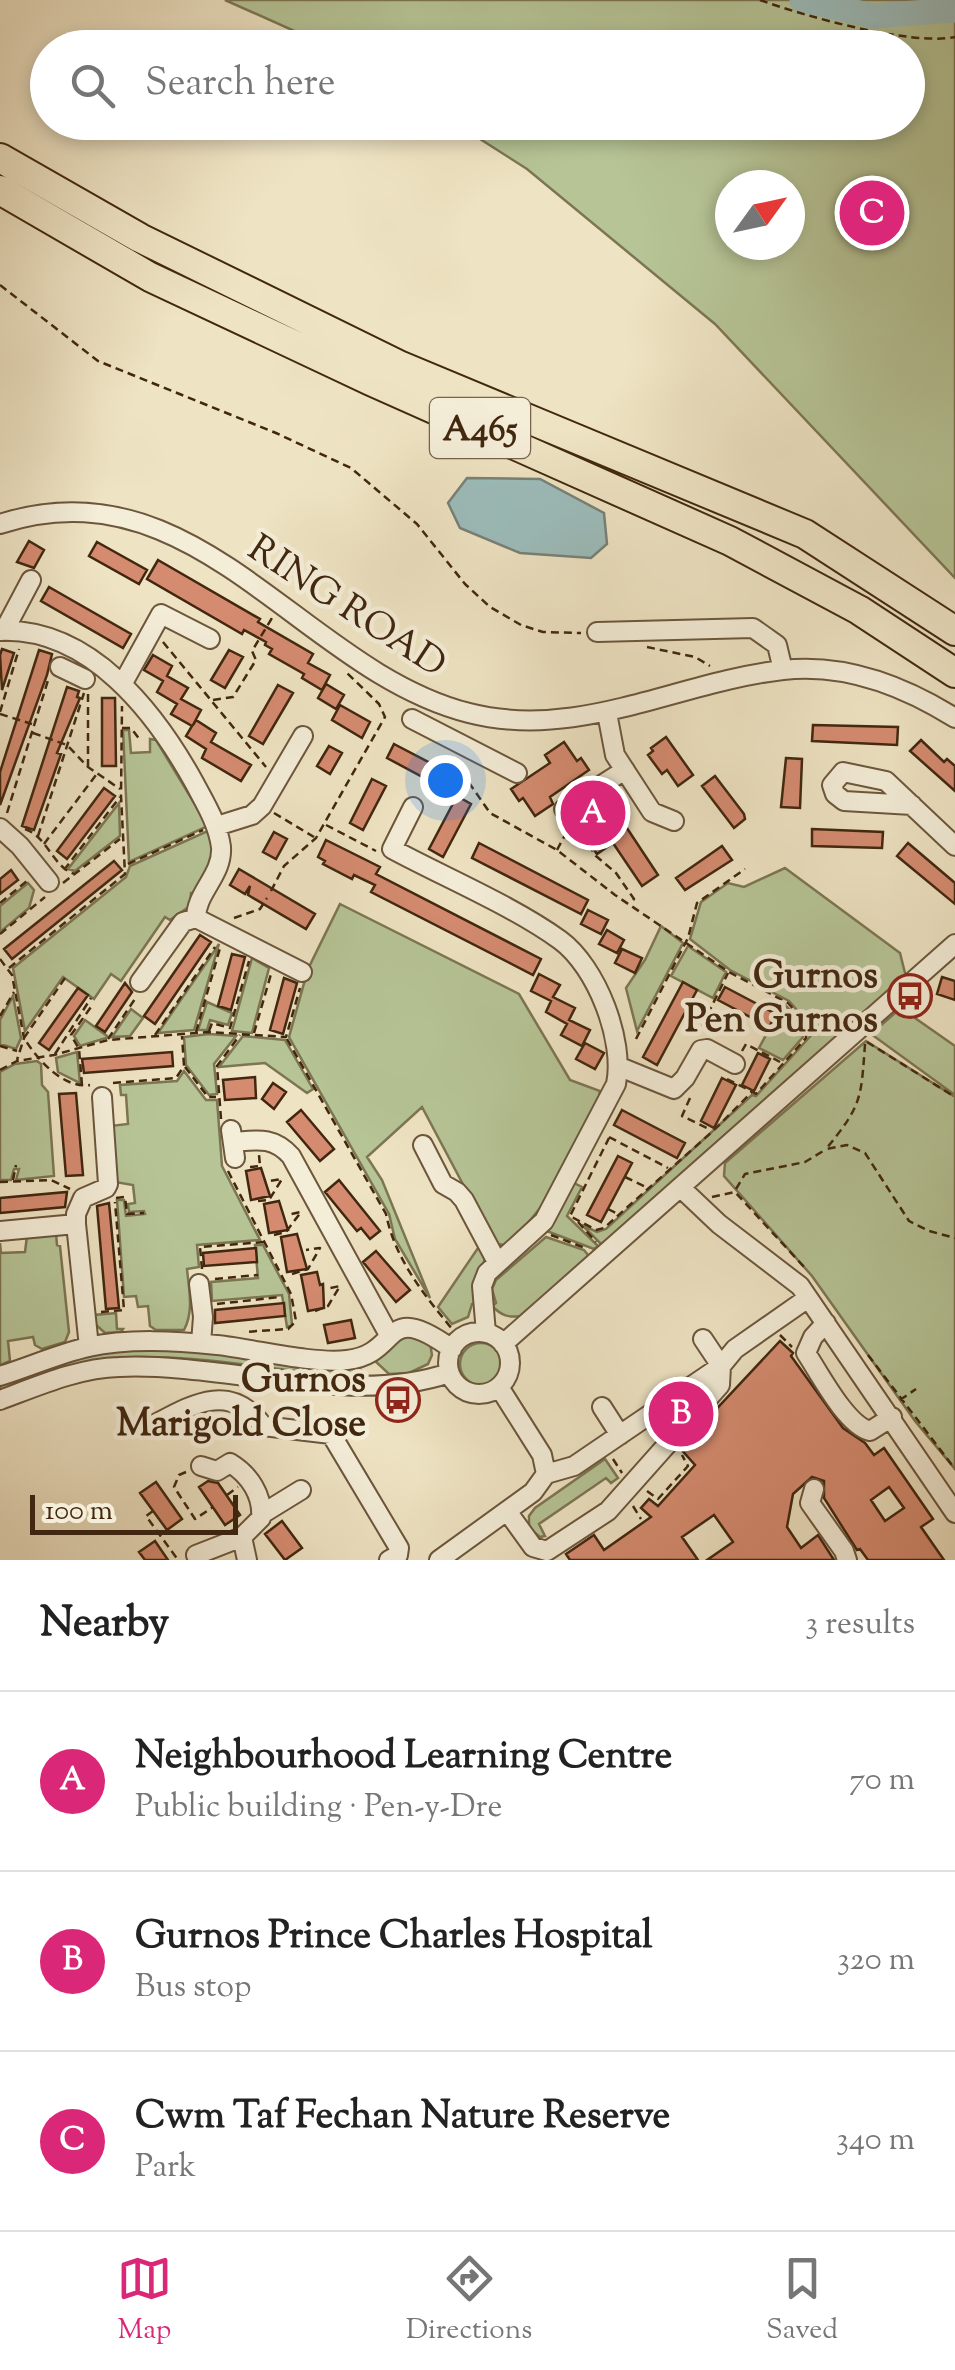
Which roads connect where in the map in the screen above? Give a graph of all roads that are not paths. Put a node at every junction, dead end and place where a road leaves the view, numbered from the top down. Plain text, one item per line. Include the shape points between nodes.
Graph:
1 (0, 158) edge
2 (0, 190) edge
3 (0, 524) edge
4 (31, 580) dead end
5 (2, 631) edge
6 (955, 631) edge
7 (597, 632) road end
8 (210, 639) dead end
9 (70, 647) junction
10 (784, 670) junction
11 (72, 673) dead end
12 (955, 673) edge
13 (126, 687) junction
14 (469, 713) junction
15 (607, 713) junction
16 (955, 718) edge
17 (412, 719) dead end
18 (303, 736) dead end
19 (460, 744) junction
20 (625, 770) junction
21 (517, 773) dead end
22 (912, 805) dead end
23 (413, 807) dead end
24 (564, 809) dead end
25 (674, 821) dead end
26 (2, 824) edge
27 (217, 826) junction
28 (955, 846) edge
29 (50, 882) road end
30 (196, 918) junction
31 (955, 944) edge
32 (302, 972) road end
33 (140, 982) road end
34 (739, 1056) road end
35 (620, 1067) junction
36 (99, 1089) road end
37 (423, 1145) dead end
38 (233, 1148) road end
39 (681, 1188) junction
40 (76, 1224) junction
41 (0, 1231) edge
42 (497, 1262) junction
43 (200, 1276) road end
44 (808, 1298) junction
45 (826, 1324) junction
46 (486, 1333) junction
47 (389, 1334) junction
48 (704, 1339) dead end
49 (201, 1343) junction
50 (457, 1343) junction
51 (503, 1344) junction
52 (89, 1347) junction
53 (721, 1366) junction
54 (449, 1373) junction
55 (0, 1376) edge
56 (499, 1387) junction
57 (0, 1400) edge
58 (602, 1408) dead end
59 (889, 1413) junction
60 (146, 1429) dead end
61 (620, 1434) junction
62 (201, 1466) road end
63 (546, 1474) junction
64 (814, 1488) dead end
65 (301, 1490) dead end
66 (507, 1511) junction
67 (955, 1513) edge
68 (262, 1514) junction
69 (242, 1538) junction
70 (183, 1557) edge
71 (247, 1560) edge
72 (389, 1560) edge
73 (439, 1560) edge
74 (847, 1560) edge

1 - 6 highway, A465 via 140,238 401,366 805,534
2 - 12 highway, A465 via 150,277 730,541 859,610
3 - 14 street, RING ROAD via 71,513 138,520 200,549 392,681
4 - 5 street
5 - 9 street
7 - 10 street via 752,628 776,645
8 - 13 street via 161,614
9 - 11 street
9 - 13 street
10 - 15 street, RING ROAD
10 - 16 street, RING ROAD via 863,676
13 - 27 street
14 - 15 street, RING ROAD via 528,721
14 - 19 street
15 - 20 street via 614,754
17 - 19 street
18 - 27 street via 262,806
19 - 21 street
20 - 24 street
20 - 25 street via 652,812
22 - 28 street
23 - 35 street via 392,849 568,948 600,990
26 - 29 street
27 - 30 street via 221,854
30 - 32 street
30 - 33 street via 183,922
31 - 39 street
34 - 35 street via 701,1050 674,1088
35 - 42 street via 602,1134 550,1212
36 - 40 street via 108,1184 81,1201
37 - 42 street via 443,1184 464,1200
38 - 47 street via 268,1139 291,1156
39 - 44 street via 789,1274
39 - 51 street
40 - 41 street
40 - 52 street
42 - 46 street via 482,1286
43 - 49 street
44 - 45 street
44 - 53 street
45 - 59 street
45 - 59 street via 806,1353 844,1409 870,1431
46 - 50 street
46 - 51 street
47 - 49 street via 371,1353 350,1360
47 - 50 street via 411,1326
48 - 53 street
49 - 52 street
50 - 54 street
51 - 56 street via 510,1361
52 - 55 street
53 - 61 street
53 - 66 street via 720,1385 626,1501 547,1551 533,1548
54 - 56 street via 473,1394
54 - 57 street via 420,1382 339,1384 114,1366
56 - 63 street via 542,1455
58 - 61 street
59 - 67 street
60 - 72 street via 195,1403 222,1398 263,1426 331,1434 399,1548
61 - 63 street via 574,1466
62 - 68 street via 240,1468 260,1495
63 - 66 street
64 - 74 street via 810,1503
65 - 68 street
66 - 73 street
68 - 69 street
69 - 70 street
69 - 71 street

